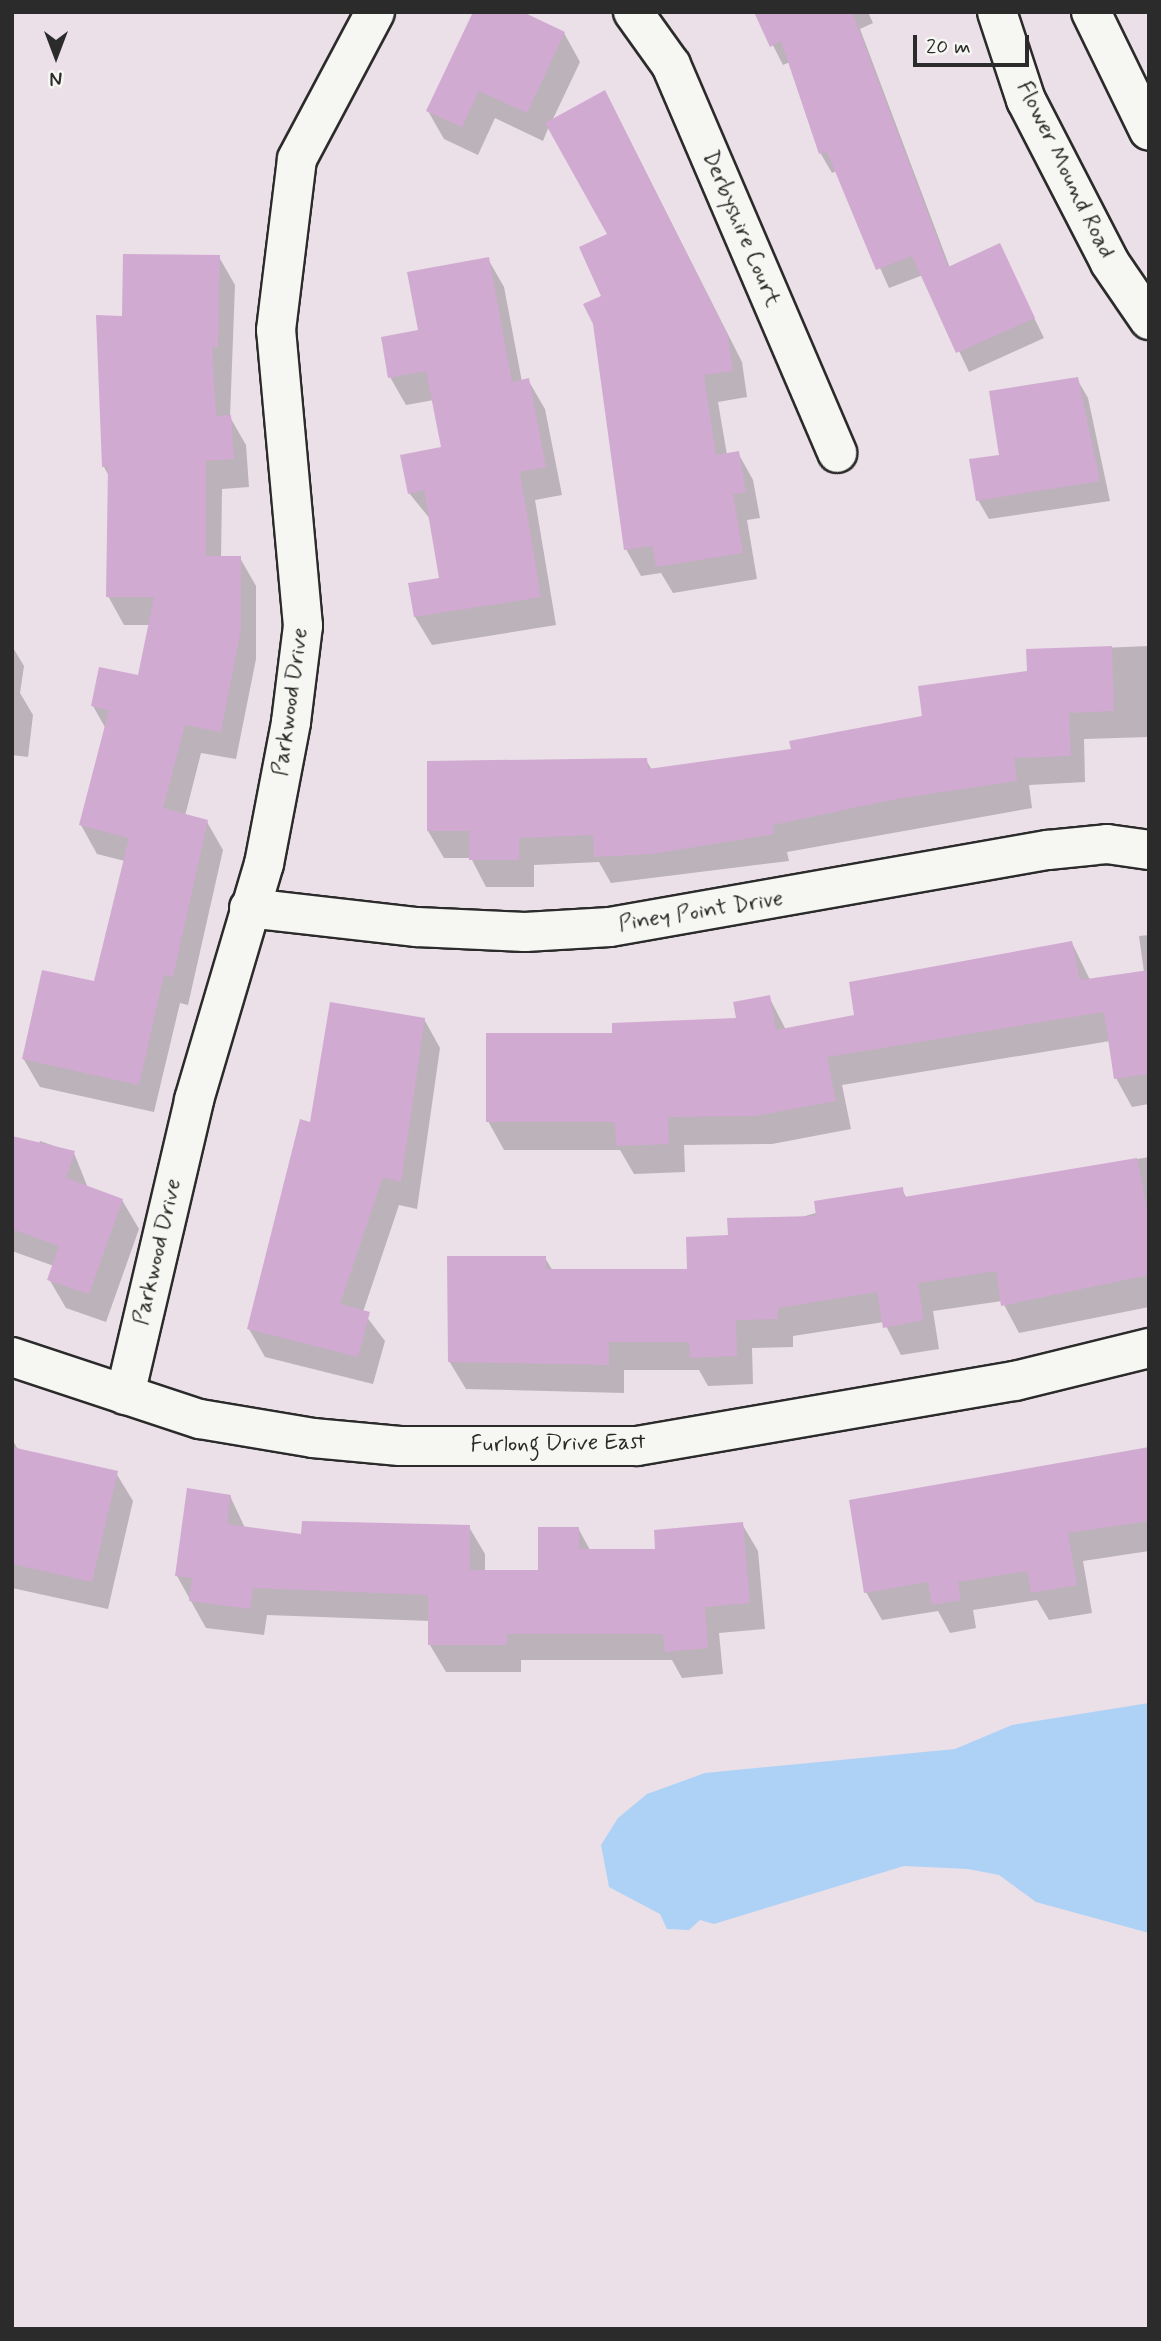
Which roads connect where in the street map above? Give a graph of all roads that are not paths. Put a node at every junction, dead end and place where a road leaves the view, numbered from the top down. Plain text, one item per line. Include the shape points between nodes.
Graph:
1 (375, 12) edge
2 (633, 12) edge
3 (997, 12) edge
4 (1091, 12) edge
5 (1149, 131) edge
6 (1149, 320) edge
7 (837, 453) dead end
8 (1149, 850) edge
9 (249, 908) junction
10 (1149, 1348) edge
11 (12, 1357) edge
12 (125, 1395) junction

1 - 9 street, Parkwood Drive via 297,159 276,330 303,626 264,864
2 - 7 street, Derbyshire Court via 671,65
3 - 6 street, Flower Mound Road via 1026,100 1110,263
4 - 5 street
8 - 9 street, Piney Point Drive via 1107,844 1048,850 610,927 525,932 417,927
9 - 12 street, Parkwood Drive via 194,1100
10 - 12 street, Furlong Drive East via 1015,1381 637,1446 400,1446 313,1438 200,1419
11 - 12 street, Furlong Drive East

